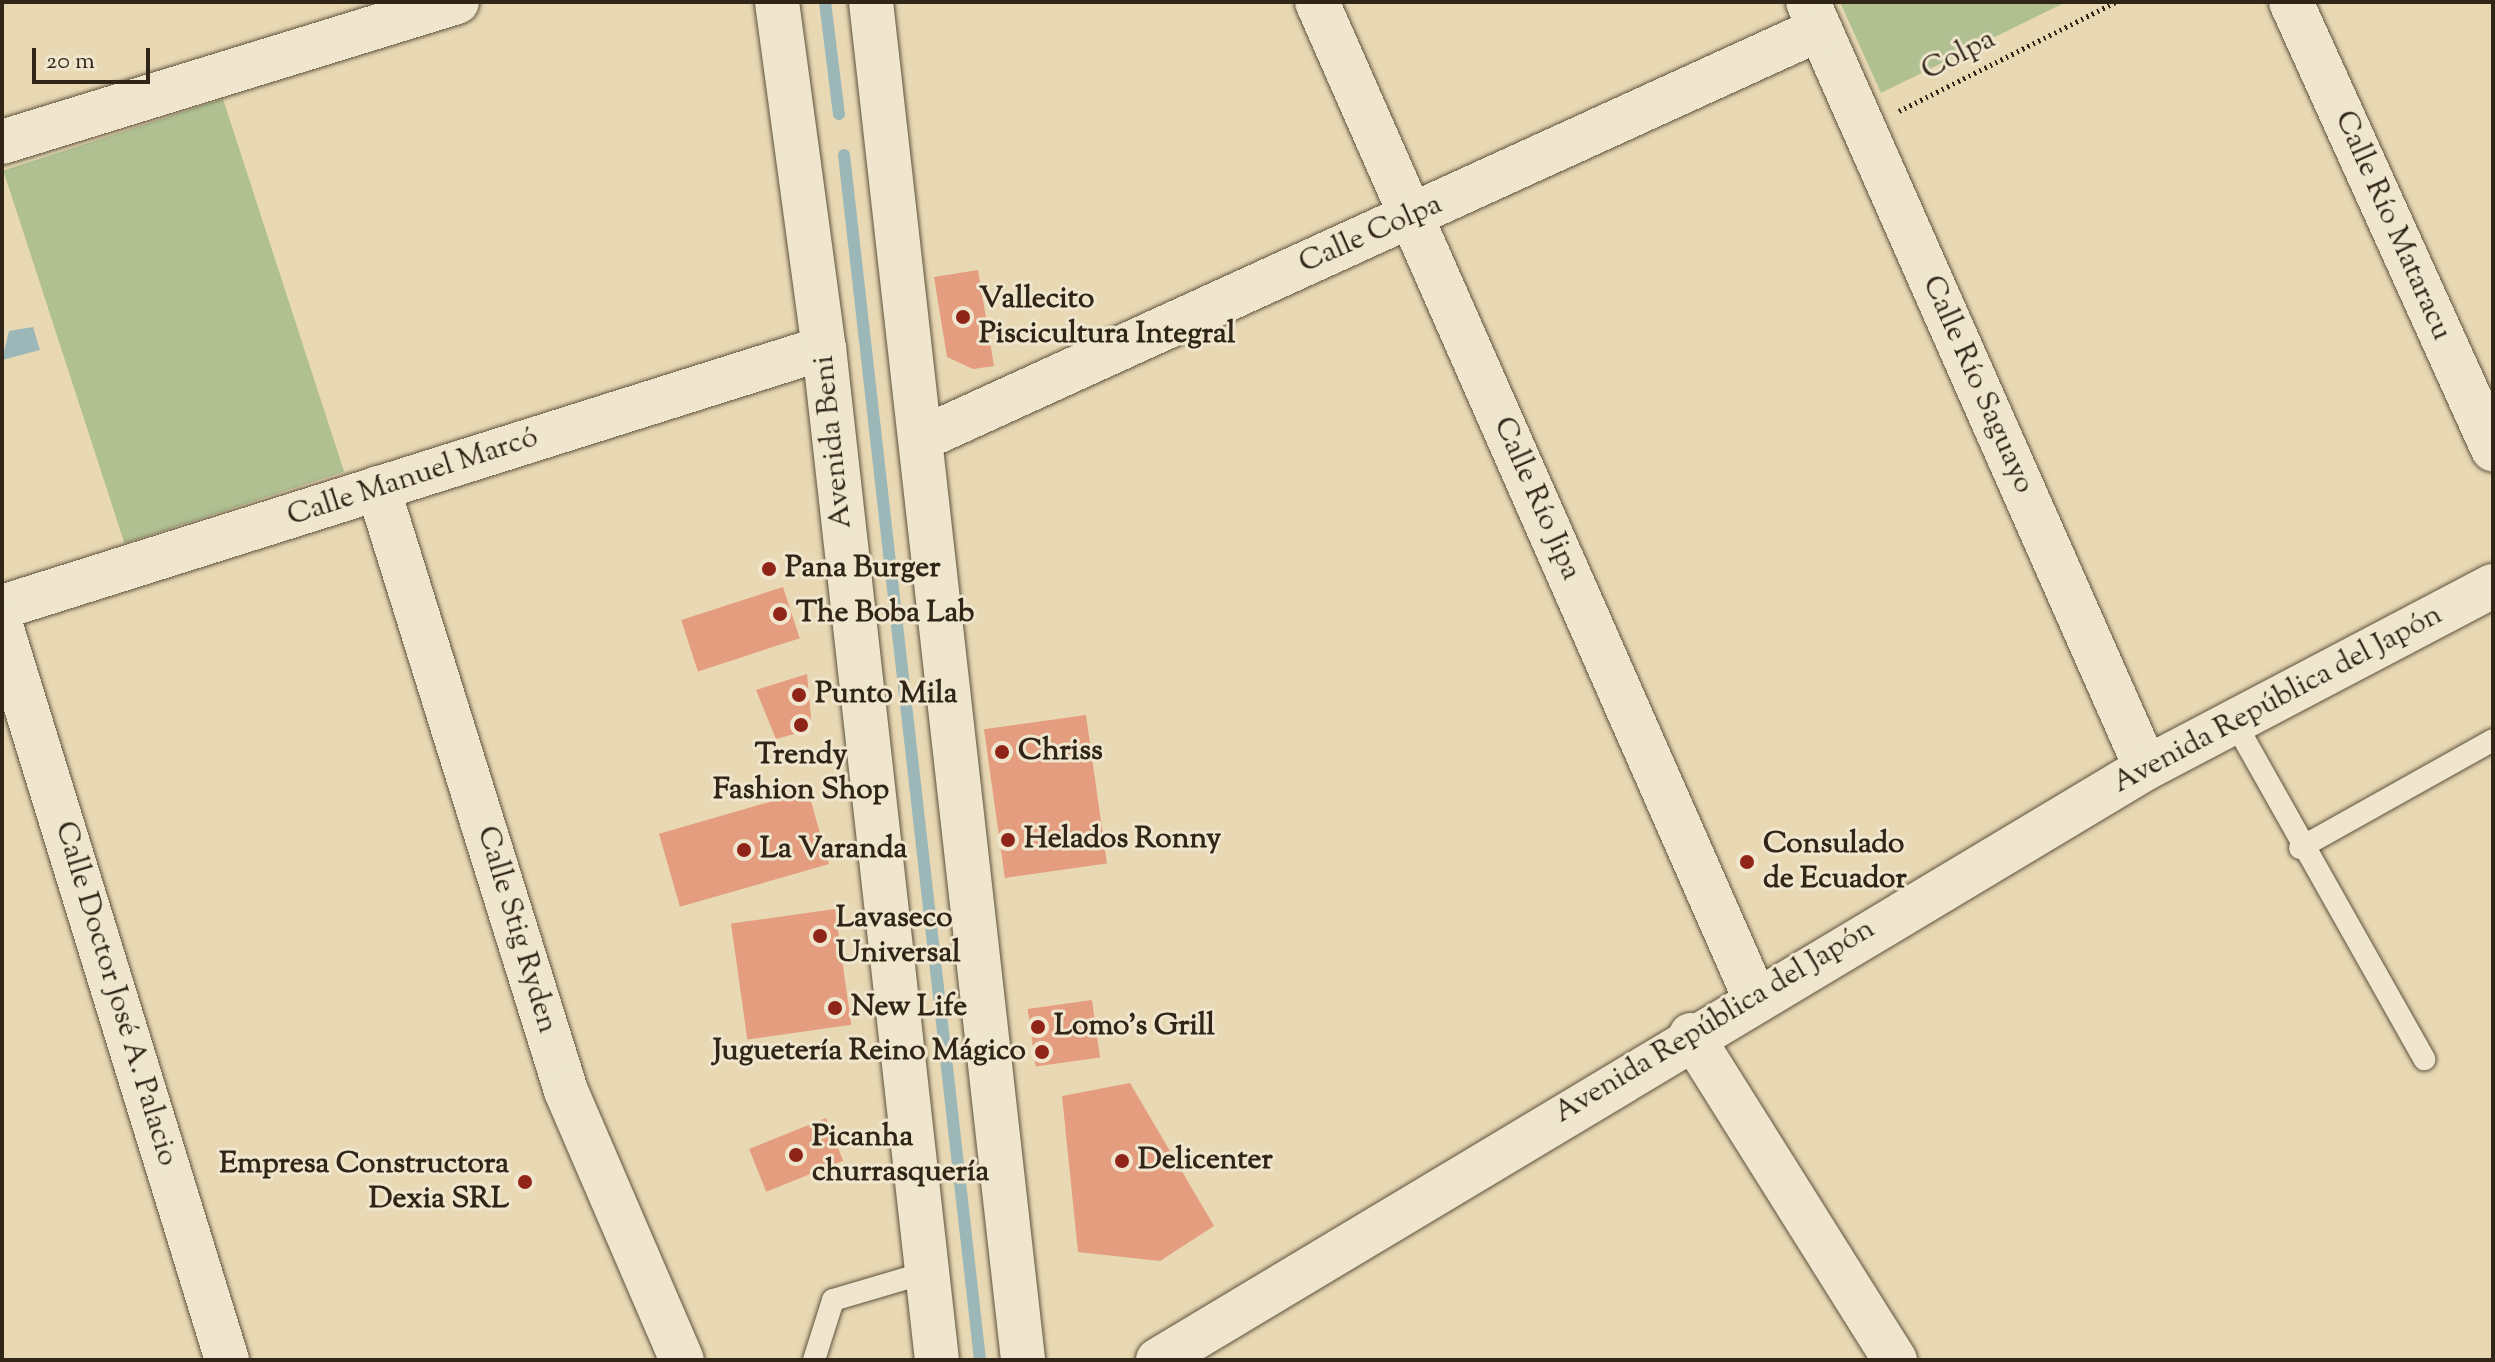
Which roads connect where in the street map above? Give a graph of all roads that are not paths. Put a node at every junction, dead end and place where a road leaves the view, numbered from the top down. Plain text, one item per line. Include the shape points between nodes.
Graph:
1 (457, 2) edge
2 (777, 2) edge
3 (871, 2) edge
4 (1317, 2) edge
5 (2291, 2) edge
6 (1814, 16) edge
7 (2, 142) edge
8 (1412, 216) junction
9 (824, 348) junction
10 (921, 439) junction
11 (2493, 449) edge
12 (378, 488) junction
13 (2493, 586) edge
14 (2, 607) edge
15 (2, 629) edge
16 (2235, 723) junction
17 (2493, 740) edge
18 (2146, 768) junction
19 (2300, 848) junction
20 (1754, 996) junction
21 (1691, 1035) junction
22 (2424, 1059) dead end
23 (928, 1272) junction
24 (227, 1360) edge
25 (682, 1360) edge
26 (814, 1360) edge
27 (937, 1360) edge
28 (1023, 1360) edge
29 (1158, 1360) edge
30 (1895, 1360) edge

1 - 7 street
2 - 9 street, Avenida Beni
3 - 10 street
4 - 8 street, Calle Río Jipa
5 - 11 street, Calle Río Mataracu
6 - 8 street, Calle Colpa
6 - 18 street, Calle Río Saguayo
8 - 10 street, Calle Colpa
8 - 20 street, Calle Río Jipa
9 - 12 street, Calle Manuel Marcó
9 - 23 street, Avenida Beni
10 - 28 street
12 - 14 street, Calle Manuel Marcó
12 - 25 street, Calle Stig Ryden via 566,1091
13 - 16 street, Avenida República del Japón
15 - 24 street, Calle Doctor José A. Palacio
16 - 18 street, Avenida República del Japón
16 - 19 lane
17 - 19 lane
18 - 20 street, Avenida República del Japón
19 - 22 lane
20 - 21 street, Avenida República del Japón
21 - 29 street, Avenida República del Japón
21 - 30 street
23 - 26 lane via 833,1300
23 - 27 street, Avenida Beni

